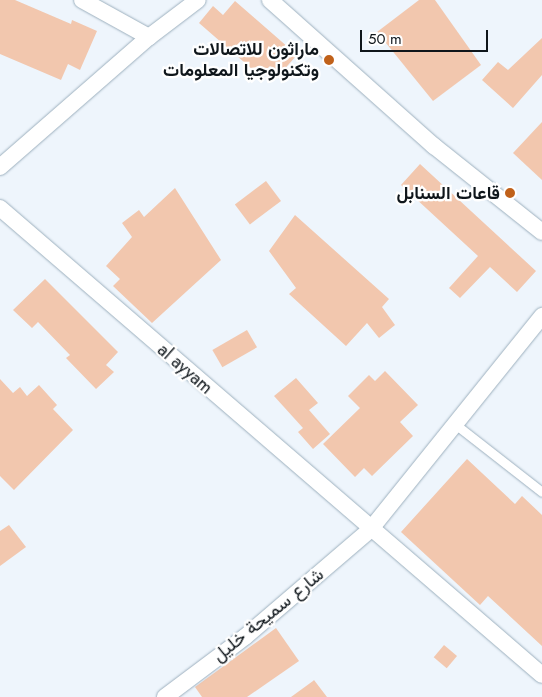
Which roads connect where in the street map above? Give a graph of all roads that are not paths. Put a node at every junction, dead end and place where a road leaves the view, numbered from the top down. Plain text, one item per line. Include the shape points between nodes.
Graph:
1 (82, 0) edge
2 (198, 0) edge
3 (270, 0) edge
4 (149, 37) junction
5 (0, 167) edge
6 (0, 208) edge
7 (542, 232) edge
8 (542, 316) edge
9 (455, 424) junction
10 (542, 492) edge
11 (370, 530) junction
12 (542, 675) edge
13 (165, 697) edge

1 - 4 street
2 - 4 street
3 - 7 street via 434,146
4 - 5 street
6 - 11 street, al ayyam
8 - 9 street, شارع سميحة خليل
9 - 10 lane
9 - 11 street, شارع سميحة خليل
11 - 12 street, al ayyam
11 - 13 street, شارع سميحة خليل via 245,637

